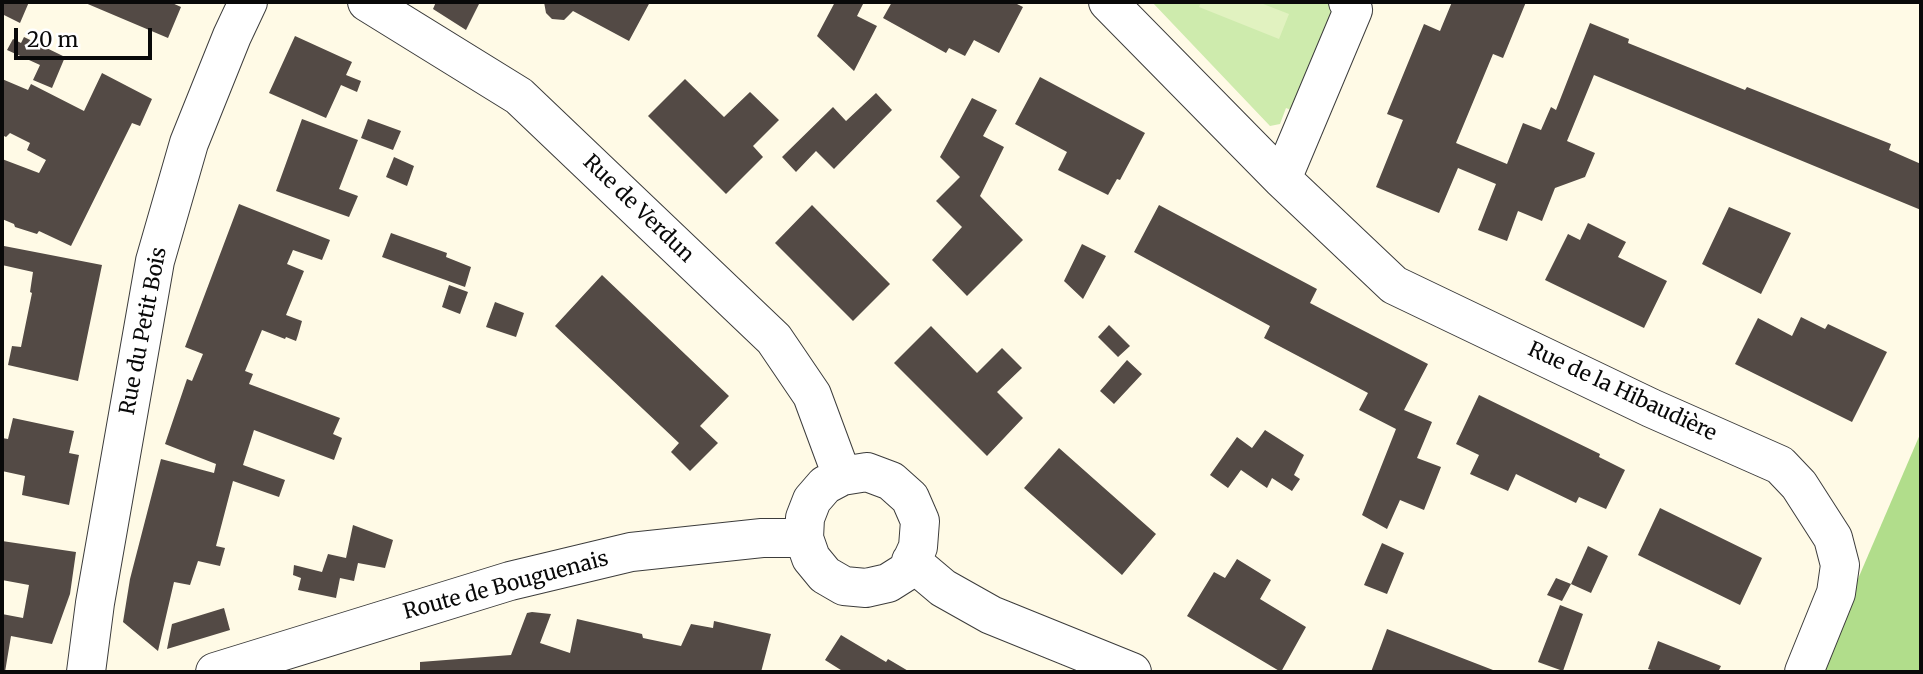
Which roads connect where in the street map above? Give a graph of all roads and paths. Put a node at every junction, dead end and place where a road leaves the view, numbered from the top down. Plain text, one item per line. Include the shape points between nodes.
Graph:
1 (248, 2) edge
2 (367, 2) edge
3 (1108, 2) edge
4 (1348, 2) edge
5 (1282, 179) junction
6 (842, 476) junction
7 (804, 538) junction
8 (911, 561) junction
9 (86, 672) edge
10 (215, 672) edge
11 (1132, 672) edge
12 (1804, 672) edge

1 - 9 street, Rue du Petit Bois via 189,143 155,261
2 - 6 street, Rue de Verdun via 519,96 774,339 812,395
3 - 5 street, Rue de la Hibaudière
4 - 5 street via 1353,10
5 - 12 street, Rue de la Hibaudière via 1394,285 1780,465 1799,485 1833,538 1840,565 1836,593
6 - 7 street via 825,485 812,500
6 - 8 street via 867,472 891,481 910,498 920,522 918,547
7 - 8 street via 811,558 825,575 844,586 866,589 888,583 906,571
7 - 10 street, Route de Bouguenais via 631,551 510,581
8 - 11 street via 943,589 990,615

